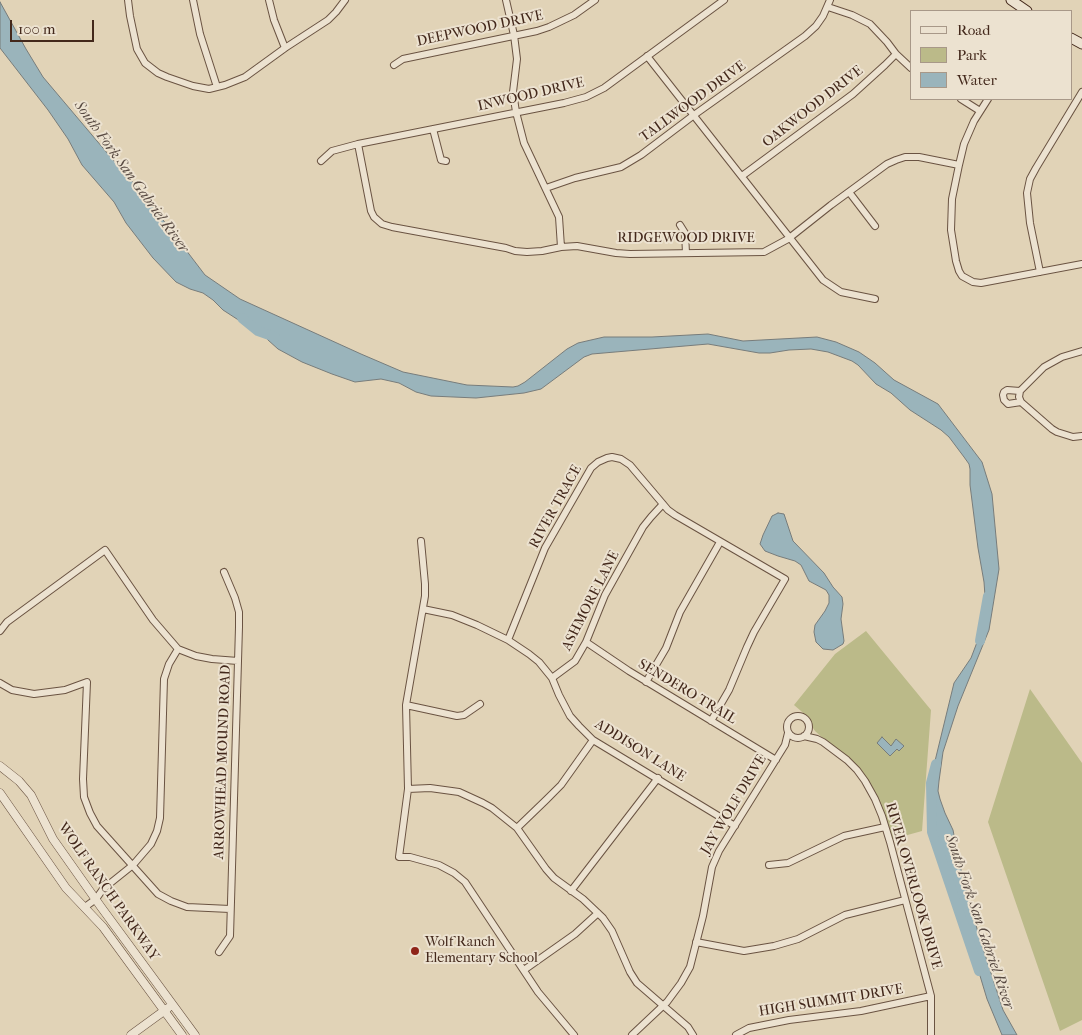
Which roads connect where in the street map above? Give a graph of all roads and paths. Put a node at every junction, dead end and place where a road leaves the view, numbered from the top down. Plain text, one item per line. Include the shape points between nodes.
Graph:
1 (128, 0) edge
2 (193, 0) edge
3 (269, 0) edge
4 (345, 0) edge
5 (506, 0) edge
6 (595, 0) edge
7 (724, 0) edge
8 (1011, 0) edge
9 (829, 3) edge
10 (1026, 10) edge
11 (514, 35) junction
12 (286, 48) junction
13 (896, 54) junction
14 (647, 56) junction
15 (394, 65) dead end
16 (910, 67) edge
17 (216, 87) junction
18 (1081, 96) edge
19 (963, 100) edge
20 (987, 100) edge
21 (980, 111) junction
22 (516, 112) junction
23 (694, 115) junction
24 (433, 129) junction
25 (358, 144) junction
26 (321, 161) dead end
27 (446, 161) dead end
28 (959, 165) junction
29 (742, 176) junction
30 (546, 188) junction
31 (849, 192) junction
32 (680, 225) dead end
33 (876, 226) dead end
34 (790, 237) junction
35 (561, 247) junction
36 (686, 253) junction
37 (1082, 264) edge
38 (1040, 272) junction
39 (875, 299) dead end
40 (1082, 351) edge
41 (1020, 391) junction
42 (1021, 402) junction
43 (1082, 436) edge
44 (663, 504) junction
45 (421, 541) dead end
46 (720, 542) junction
47 (224, 572) dead end
48 (423, 609) junction
49 (0, 631) edge
50 (508, 640) junction
51 (586, 642) junction
52 (178, 648) junction
53 (238, 660) junction
54 (552, 678) junction
55 (646, 682) junction
56 (0, 683) edge
57 (480, 704) dead end
58 (406, 705) junction
59 (711, 721) junction
60 (809, 728) junction
61 (788, 733) junction
62 (804, 736) junction
63 (795, 738) junction
64 (817, 739) junction
65 (593, 740) junction
66 (785, 745) junction
67 (776, 760) junction
68 (0, 766) edge
69 (658, 778) junction
70 (408, 789) junction
71 (0, 793) edge
72 (735, 826) junction
73 (885, 827) junction
74 (517, 828) junction
75 (133, 865) junction
76 (769, 865) dead end
77 (571, 891) junction
78 (96, 899) junction
79 (905, 900) junction
80 (85, 907) junction
81 (230, 908) junction
82 (598, 913) junction
83 (696, 942) junction
84 (218, 952) dead end
85 (524, 970) junction
86 (931, 996) junction
87 (173, 1005) junction
88 (664, 1005) junction
89 (165, 1011) junction
90 (131, 1035) edge
91 (182, 1035) edge
92 (195, 1035) edge
93 (574, 1035) edge
94 (632, 1035) edge
95 (694, 1035) edge
96 (736, 1035) edge
97 (932, 1035) edge

1 - 17 street via 137,49 145,64 167,77 201,88
2 - 17 street
3 - 12 street
4 - 12 street via 328,20
5 - 11 street
6 - 11 street, DEEPWOOD DRIVE via 561,22
7 - 14 street, INWOOD DRIVE
8 - 10 main road
9 - 13 street via 870,24
9 - 23 street, TALLWOOD DRIVE via 810,31
11 - 15 street, DEEPWOOD DRIVE via 403,58
11 - 22 street
12 - 17 street via 244,77
13 - 16 street
13 - 29 street, OAKWOOD DRIVE via 853,94
14 - 22 street, INWOOD DRIVE via 593,94
14 - 23 street
18 - 38 street via 1030,179 1027,193 1030,223
19 - 21 street
20 - 21 street
21 - 28 street via 964,144
22 - 24 street, INWOOD DRIVE
22 - 30 street via 524,143
23 - 29 street
23 - 30 street, TALLWOOD DRIVE via 621,167
24 - 25 street, INWOOD DRIVE
24 - 27 street via 441,160
25 - 26 street, INWOOD DRIVE via 332,151
25 - 35 street, RIDGEWOOD DRIVE via 371,211 382,224 527,252
28 - 31 street, RIDGEWOOD DRIVE via 919,157 896,160
28 - 38 street via 950,230 962,276 981,284
29 - 34 street
30 - 35 street via 559,217
31 - 33 street
31 - 34 street, RIDGEWOOD DRIVE
32 - 36 street via 685,233
34 - 36 street, RIDGEWOOD DRIVE via 764,252
34 - 39 street via 823,280 841,292
35 - 36 street, RIDGEWOOD DRIVE via 577,246 630,254
37 - 38 street
40 - 41 street via 1053,361
41 - 42 street
41 - 42 street via 1007,390 1003,398 1008,404
42 - 43 street via 1057,432
44 - 46 street, RIVER TRACE
44 - 50 street, RIVER TRACE via 625,461 612,458 595,464 546,548
44 - 51 street, ASHMORE LANE via 643,527 605,595
45 - 48 street via 425,584
46 - 55 street via 680,612 666,648
46 - 59 street, RIVER TRACE via 785,579 746,647 729,690
47 - 53 street, ARROWHEAD MOUND ROAD via 239,612
48 - 50 street, ADDISON LANE via 452,615
48 - 58 street
49 - 52 street via 7,622 105,550 153,620
50 - 54 street, ADDISON LANE via 538,662
51 - 54 street, ASHMORE LANE via 575,661
51 - 55 street, SENDERO TRAIL
52 - 53 street via 196,656
52 - 75 street via 164,679 160,818 151,844
53 - 81 street, ARROWHEAD MOUND ROAD
54 - 65 street, ADDISON LANE via 570,716
55 - 59 street, SENDERO TRAIL
56 - 75 street via 12,690 34,694 64,690 87,682 84,797 97,826
57 - 58 street via 457,716
58 - 70 street
59 - 67 street, SENDERO TRAIL
60 - 61 street via 805,718 795,716 787,722
60 - 62 street
60 - 64 street
61 - 63 street
61 - 66 street, JAY WOLF DRIVE
62 - 63 street
62 - 64 street
63 - 66 street, JAY WOLF DRIVE
64 - 73 street, RIVER OVERLOOK DRIVE via 857,770 875,799
65 - 69 street, ADDISON LANE
65 - 74 street via 561,785
66 - 67 street, JAY WOLF DRIVE
67 - 72 street, JAY WOLF DRIVE
68 - 78 street, WOLF RANCH PARKWAY via 31,795 53,839
69 - 72 street, ADDISON LANE
69 - 77 street
70 - 74 street via 459,792 488,806
70 - 85 street via 399,858 410,857 439,865 465,882
71 - 80 street, WOLF RANCH PARKWAY via 66,888
72 - 83 street, JAY WOLF DRIVE via 712,867
73 - 76 street via 844,836 788,863
73 - 79 street, RIVER OVERLOOK DRIVE
74 - 77 street via 546,869
75 - 78 street via 103,889
75 - 81 street via 158,894 171,902 187,907
77 - 82 street
78 - 80 street
78 - 87 street, WOLF RANCH PARKWAY
79 - 83 street via 844,915 774,946 744,950
79 - 86 street, RIVER OVERLOOK DRIVE
80 - 89 street, WOLF RANCH PARKWAY
81 - 84 street, ARROWHEAD MOUND ROAD via 230,936
82 - 85 street via 575,934
82 - 88 street via 612,931 637,983
83 - 88 street, JAY WOLF DRIVE via 690,967
85 - 93 street
86 - 96 street, HIGH SUMMIT DRIVE via 861,1012 781,1021 750,1028
86 - 97 street, RIVER OVERLOOK DRIVE
87 - 89 street
87 - 92 street, WOLF RANCH PARKWAY
88 - 94 street, JAY WOLF DRIVE
88 - 95 street
89 - 90 street
89 - 91 street, WOLF RANCH PARKWAY

